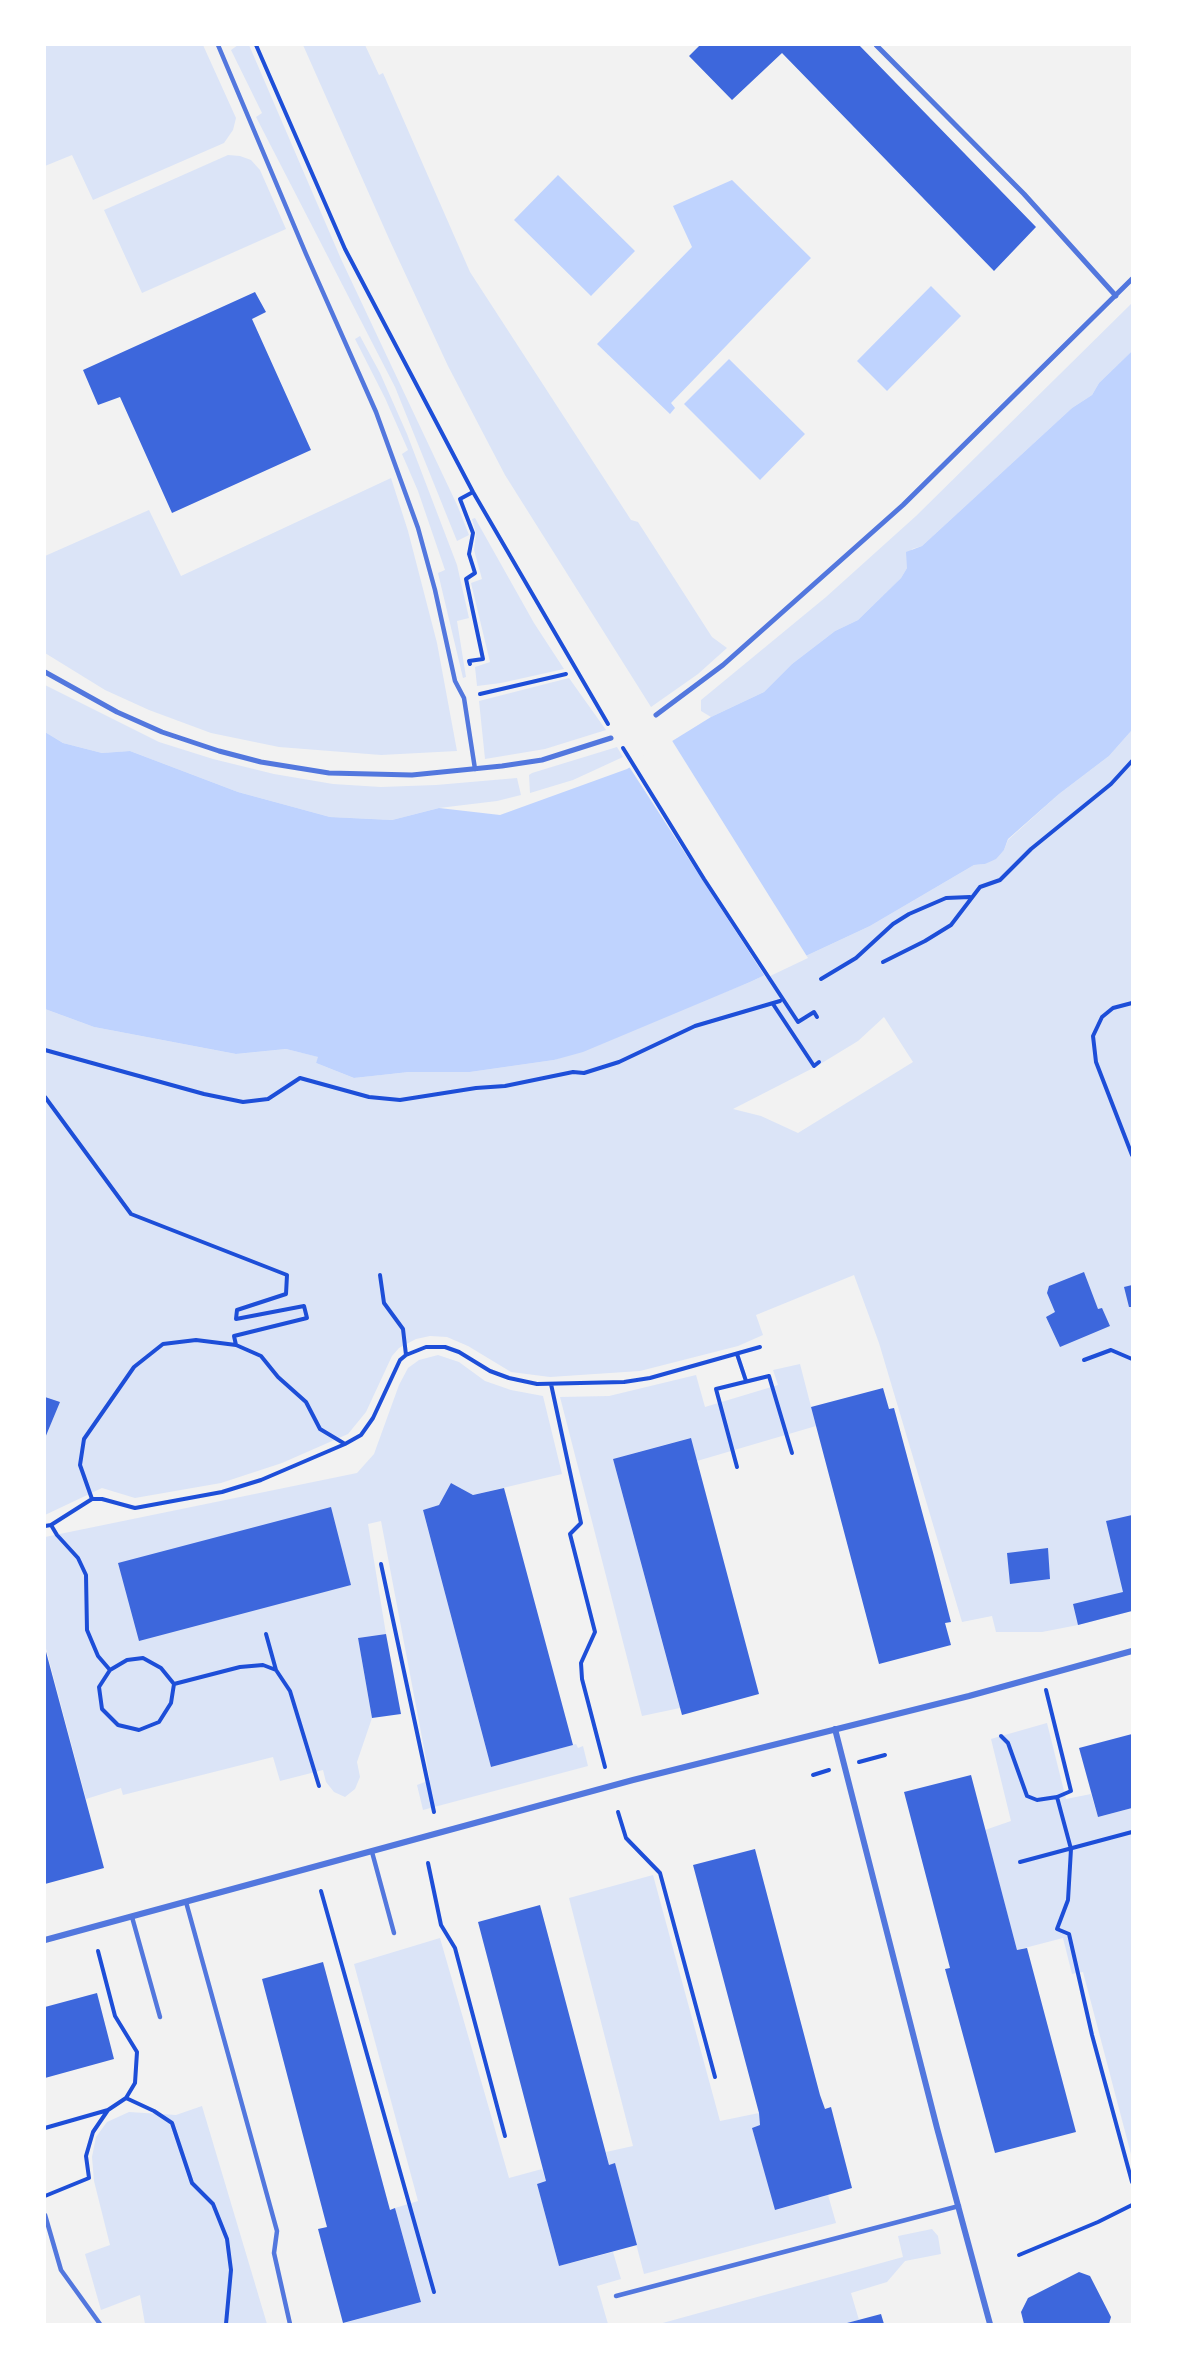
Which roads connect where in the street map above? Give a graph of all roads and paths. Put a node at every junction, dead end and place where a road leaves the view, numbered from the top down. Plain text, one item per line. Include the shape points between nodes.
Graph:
1 (218, 45) edge
2 (256, 45) edge
3 (876, 45) edge
4 (1132, 279) edge
5 (1116, 296) junction
6 (472, 492) junction
7 (471, 668) dead end
8 (45, 672) edge
9 (566, 674) dead end
10 (464, 698) junction
11 (656, 715) dead end
12 (611, 729) dead end
13 (614, 738) joint
14 (1132, 761) edge
15 (475, 769) junction
16 (971, 897) junction
17 (883, 962) dead end
18 (821, 979) dead end
19 (780, 1001) dead end
20 (1132, 1003) edge
21 (773, 1004) junction
22 (817, 1017) dead end
23 (45, 1050) edge
24 (819, 1062) dead end
25 (45, 1097) edge
26 (1132, 1155) edge
27 (380, 1275) dead end
28 (236, 1345) junction
29 (760, 1347) dead end
30 (737, 1354) junction
31 (406, 1355) junction
32 (1084, 1359) dead end
33 (1132, 1359) edge
34 (746, 1382) junction
35 (551, 1384) junction
36 (345, 1444) junction
37 (792, 1453) dead end
38 (737, 1467) dead end
39 (92, 1499) junction
40 (51, 1525) junction
41 (45, 1526) edge
42 (381, 1564) dead end
43 (266, 1634) dead end
44 (1132, 1651) edge
45 (110, 1670) junction
46 (276, 1670) junction
47 (1043, 1677) junction
48 (174, 1684) junction
49 (835, 1729) junction
50 (1001, 1736) dead end
51 (605, 1767) dead end
52 (319, 1785) dead end
53 (1057, 1797) junction
54 (434, 1812) dead end
55 (618, 1812) dead end
56 (1132, 1832) edge
57 (1071, 1849) junction
58 (372, 1852) junction
59 (1020, 1862) dead end
60 (428, 1863) dead end
61 (321, 1891) dead end
62 (186, 1902) junction
63 (132, 1917) junction
64 (394, 1933) dead end
65 (45, 1940) edge
66 (98, 1951) dead end
67 (160, 2018) dead end
68 (715, 2077) dead end
69 (126, 2098) junction
70 (108, 2110) junction
71 (45, 2128) edge
72 (505, 2136) dead end
73 (1132, 2182) edge
74 (45, 2196) edge
75 (1132, 2205) edge
76 (959, 2206) junction
77 (45, 2216) edge
78 (1019, 2255) dead end
79 (434, 2292) dead end
80 (616, 2296) dead end
81 (100, 2324) edge
82 (226, 2324) edge
83 (290, 2324) edge
84 (990, 2324) edge

1 - 10 lane via 376,412 418,528 455,681
2 - 6 path via 345,249
3 - 5 street via 1024,194
4 - 5 street
5 - 11 street via 903,505 723,664
6 - 7 path via 460,499 473,533 469,554 475,573 466,579 483,659 469,661
6 - 12 path
8 - 15 street via 162,732 261,762 374,776
9 - 10 path
10 - 15 lane
13 - 15 street via 542,760
13 - 22 path via 798,1022 814,1012
14 - 16 path via 1112,784 1030,849 1000,880 980,887
16 - 17 path via 951,925
16 - 18 path via 946,898 909,914 856,958
19 - 21 path
20 - 26 path via 1113,1008 1102,1017 1093,1036 1096,1062
21 - 23 path via 695,1026 619,1062 584,1073 573,1071 505,1086 400,1100 369,1097 300,1078 268,1100 243,1102 204,1095
21 - 24 path via 814,1066
25 - 28 path via 131,1214 287,1275 286,1294 237,1310 236,1319 304,1306 307,1318 234,1336
27 - 31 path via 384,1304 403,1329
28 - 36 path via 261,1356 306,1402 320,1429
28 - 39 path via 196,1340 163,1344 134,1367 84,1439 80,1465
29 - 30 path
30 - 34 path
30 - 35 path via 624,1383
31 - 35 path via 426,1347 445,1347 509,1378
31 - 36 path via 395,1368 373,1418 361,1435
32 - 33 path via 1111,1350
34 - 37 path via 769,1376
34 - 38 path via 716,1389
35 - 51 path via 581,1523 570,1534 595,1632 581,1663 582,1678
36 - 39 path via 222,1492 135,1508
39 - 40 path
40 - 41 path
40 - 45 path via 78,1558 86,1575 87,1630 98,1656
42 - 54 path
43 - 46 path
44 - 47 street
45 - 48 path via 127,1660 143,1658 161,1668
45 - 48 path via 99,1686 102,1709 118,1725 139,1730 159,1722 171,1703
46 - 48 path via 263,1665 240,1667
46 - 52 path via 290,1690
47 - 49 street
47 - 53 path via 1071,1791
49 - 58 street
49 - 76 street
50 - 53 path via 1008,1743 1027,1796 1037,1800
53 - 57 path
55 - 68 path via 626,1838 660,1873
56 - 57 path
57 - 59 path
57 - 73 path via 1068,1900 1058,1929 1069,1934
58 - 62 street
58 - 64 lane
60 - 72 path via 441,1925 455,1948
61 - 79 path
62 - 63 street
62 - 83 lane via 277,2230 274,2253
63 - 65 street
63 - 67 lane
66 - 69 path via 115,2016 136,2052 135,2083
69 - 70 path
69 - 82 path via 172,2123 192,2183 213,2204 227,2239 231,2270
70 - 71 path
70 - 74 path via 90,2140 86,2156 89,2178
75 - 78 path
76 - 80 lane
76 - 84 street
77 - 81 lane via 61,2270

